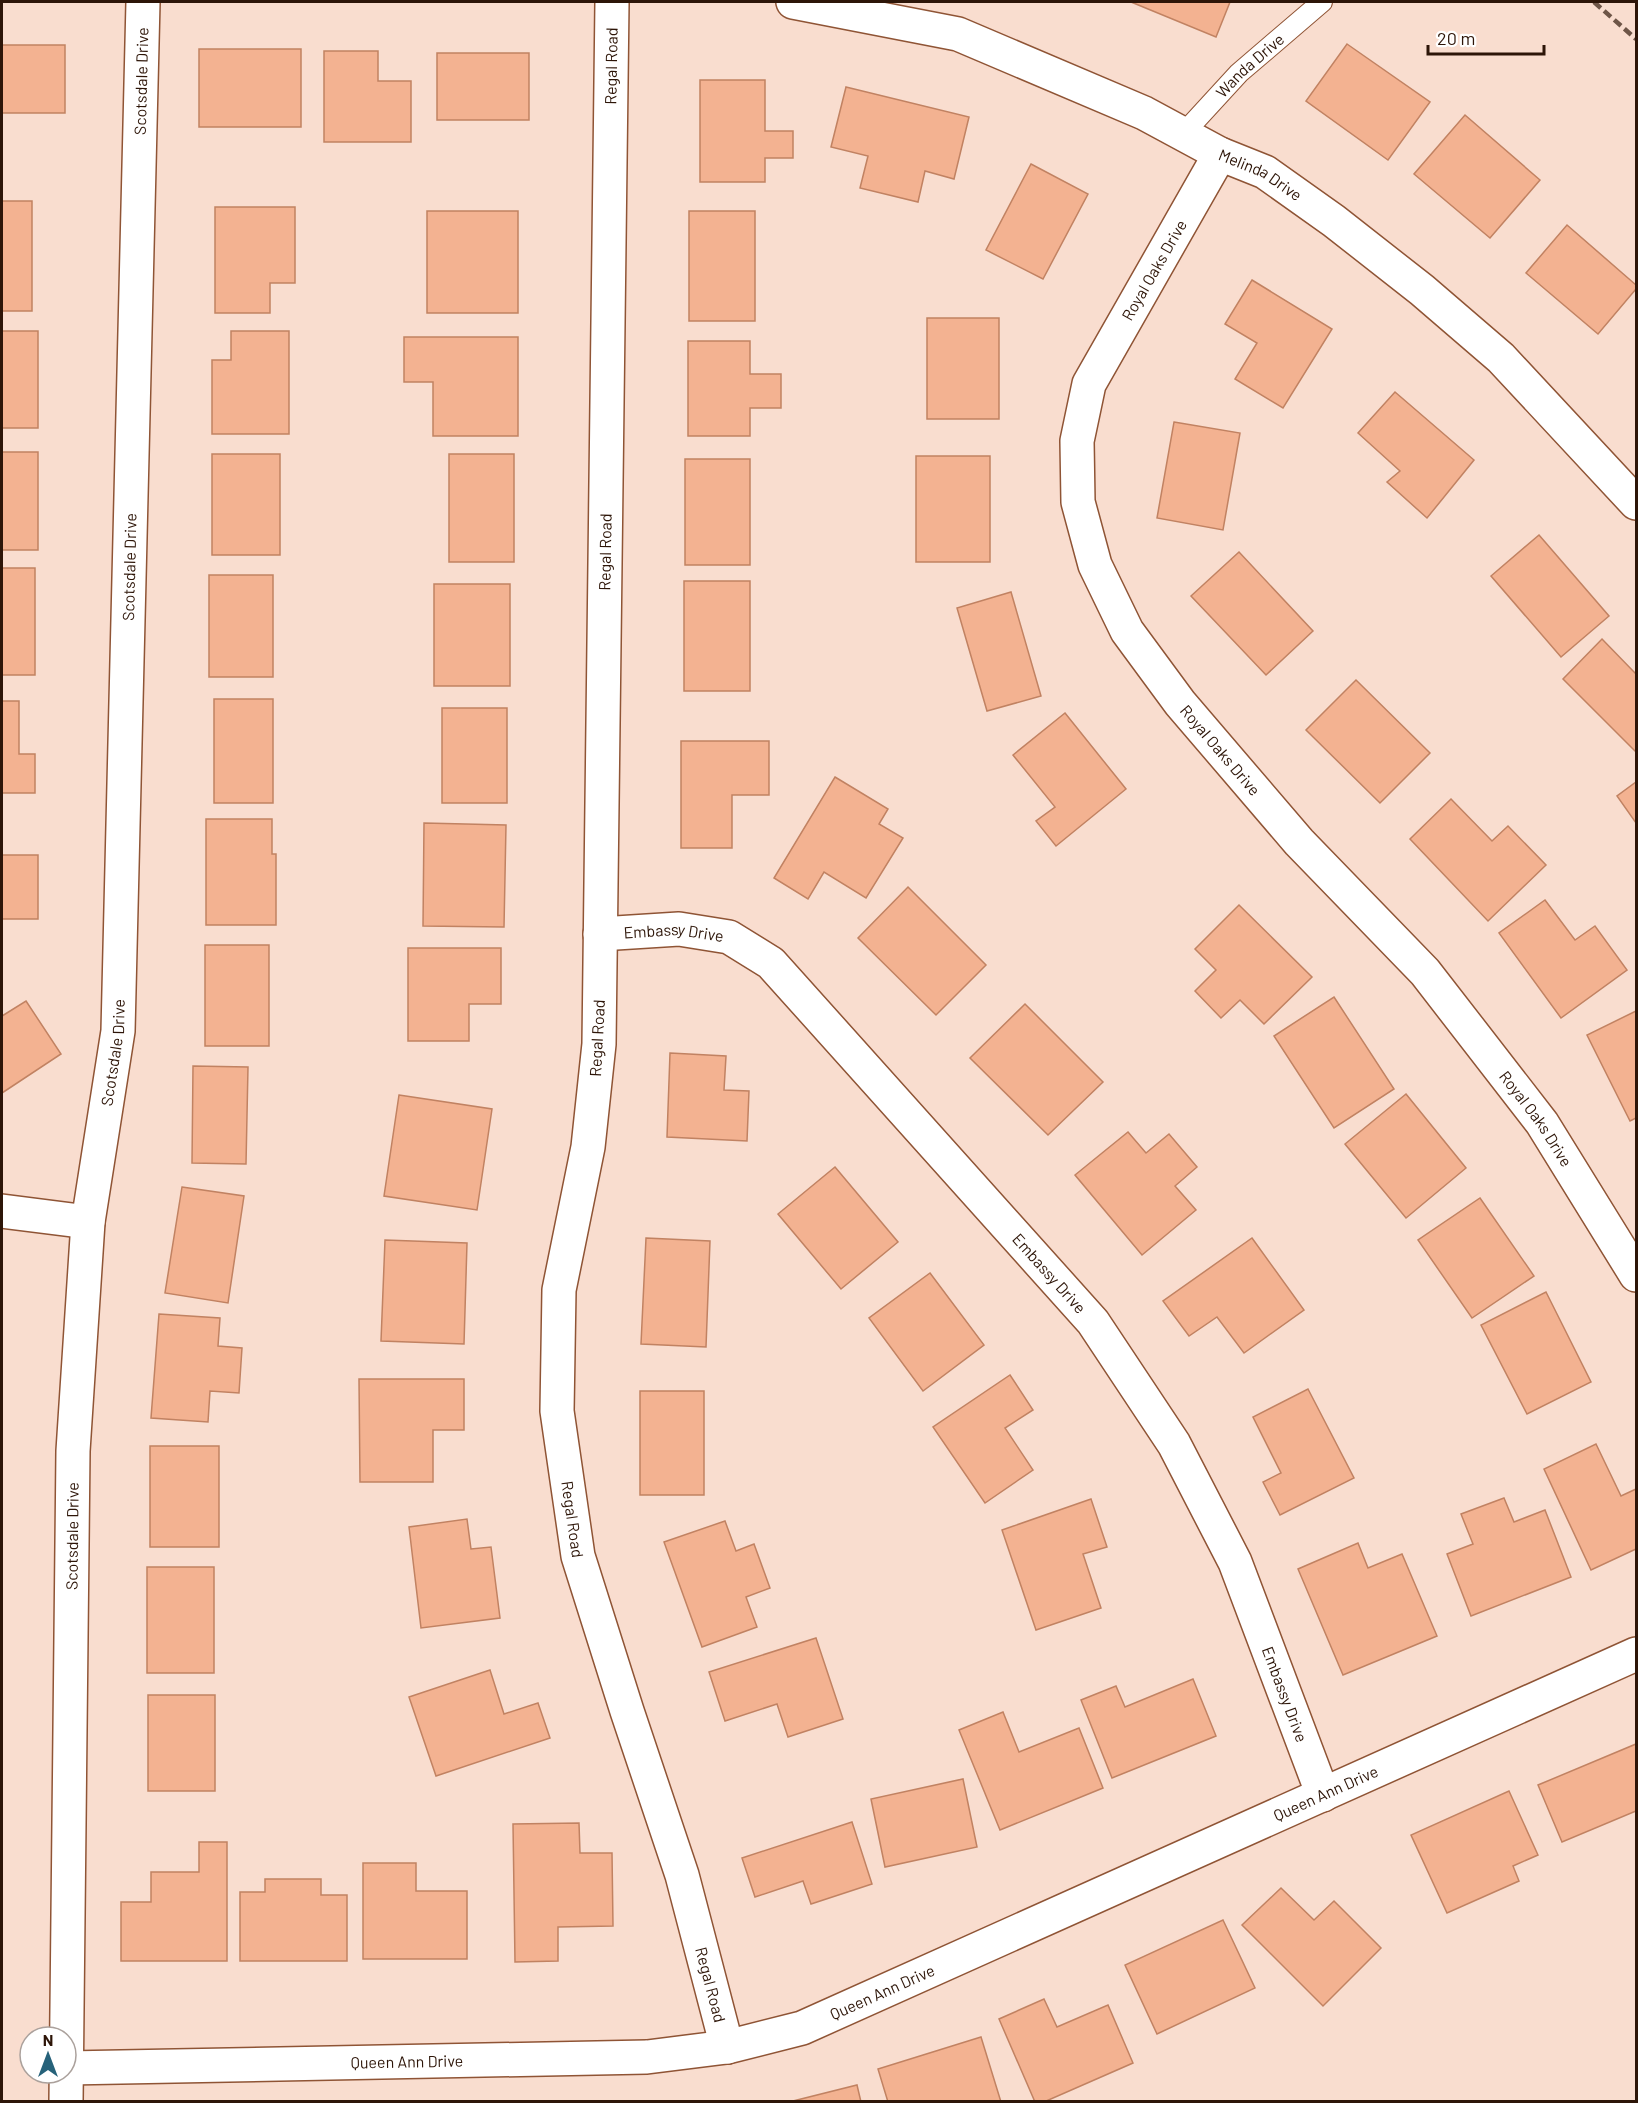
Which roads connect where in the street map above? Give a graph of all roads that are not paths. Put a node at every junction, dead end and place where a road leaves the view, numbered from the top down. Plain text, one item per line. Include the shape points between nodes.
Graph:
1 (143, 2) edge
2 (612, 2) edge
3 (793, 2) edge
4 (1322, 2) edge
5 (1183, 134) junction
6 (1220, 154) junction
7 (1636, 503) edge
8 (600, 934) junction
9 (2, 1211) edge
10 (88, 1222) junction
11 (1636, 1275) edge
12 (1636, 1654) edge
13 (1323, 1795) junction
14 (67, 2025) edge
15 (727, 2047) junction
16 (78, 2068) edge
17 (66, 2085) edge
18 (66, 2102) edge

1 - 10 street, Scotsdale Drive via 118,1031
2 - 8 street, Regal Road
3 - 5 street, Melinda Drive via 958,34 1144,113
4 - 5 lane, Wanda Drive via 1239,73
5 - 6 street, Melinda Drive
6 - 7 street, Melinda Drive via 1265,172 1422,290 1501,358
6 - 11 street, Royal Oaks Drive via 1089,384 1077,441 1078,502 1095,565 1126,631 1180,703 1299,842 1425,972 1542,1123
8 - 13 street, Embassy Drive via 679,929 729,937 771,963 1093,1322 1174,1444 1235,1562
8 - 15 street, Regal Road via 599,1044 588,1147 559,1290 557,1411 578,1556 682,1875
9 - 10 street
10 - 14 street, Scotsdale Drive via 72,1451
12 - 13 street, Queen Ann Drive
13 - 15 street, Queen Ann Drive via 802,2028
15 - 16 street, Queen Ann Drive via 647,2057
17 - 18 street, Scotsdale Drive

